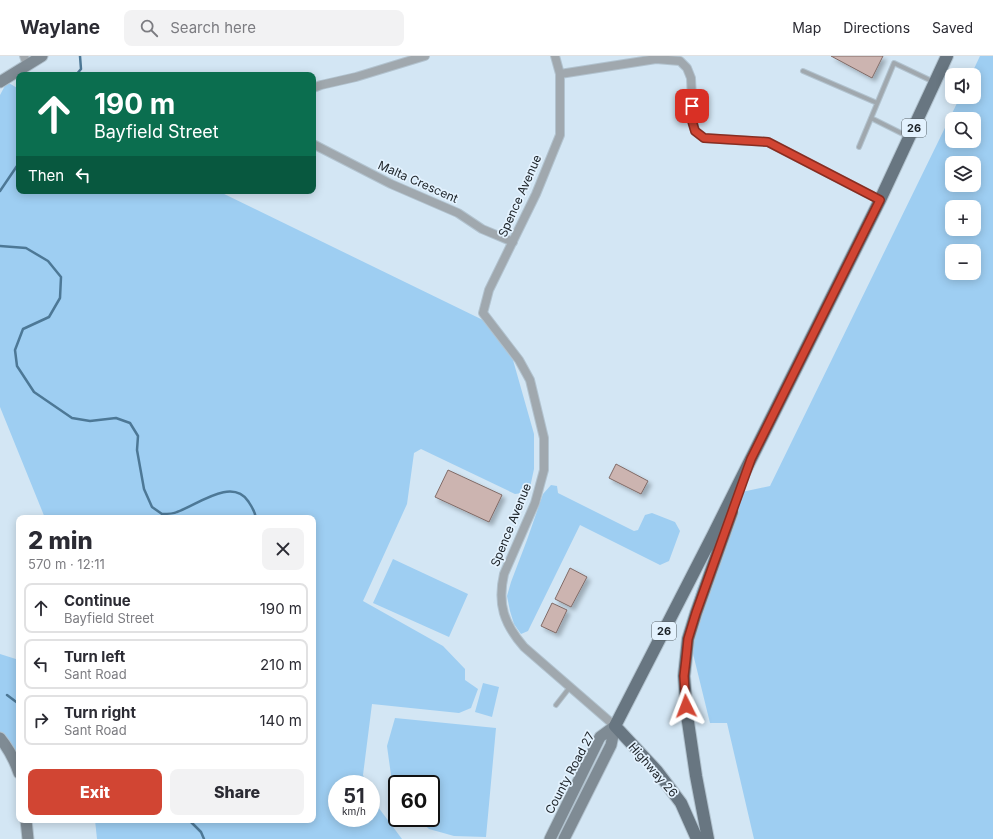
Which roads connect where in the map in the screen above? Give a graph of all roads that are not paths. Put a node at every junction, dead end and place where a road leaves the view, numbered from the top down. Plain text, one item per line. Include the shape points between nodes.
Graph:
1 (42, 56) edge
2 (426, 56) edge
3 (555, 56) edge
4 (947, 56) edge
5 (25, 61) edge
6 (803, 71) dead end
7 (560, 74) junction
8 (0, 82) edge
9 (935, 83) junction
10 (316, 87) edge
11 (877, 103) junction
12 (871, 118) junction
13 (909, 138) junction
14 (316, 146) edge
15 (859, 147) dead end
16 (880, 200) junction
17 (513, 242) junction
18 (751, 459) junction
19 (570, 687) junction
20 (556, 705) dead end
21 (614, 726) junction
22 (0, 738) edge
23 (16, 766) edge
24 (26, 823) edge
25 (28, 839) edge
26 (550, 839) edge
27 (564, 839) edge
28 (697, 839) edge
29 (708, 839) edge

1 - 5 main road
2 - 10 street
3 - 7 street, Spence Avenue
4 - 9 main road, 26
5 - 8 main road
6 - 11 lane
7 - 16 street via 656,60 680,61 687,68 691,78 692,121 695,131 704,138 768,142
7 - 17 street, Spence Avenue via 560,135
9 - 11 lane via 894,63
9 - 13 main road, 26
11 - 12 lane
12 - 13 lane
12 - 15 lane
13 - 16 main road, 26
14 - 17 street, Malta Crescent
16 - 18 main road, 26
17 - 19 street, Spence Avenue via 489,290 483,313 519,360 530,380 544,438 544,470 535,503 504,574 501,600 508,625 515,637
18 - 21 main road, 26
18 - 29 main road via 688,639 684,676 686,715
19 - 20 lane
19 - 21 street, Spence Avenue
21 - 26 main road, County Road 27 via 600,737
21 - 27 main road, County Road 27 via 611,745
21 - 28 main road, Highway 26 via 657,771 681,803
22 - 23 main road
24 - 25 main road

